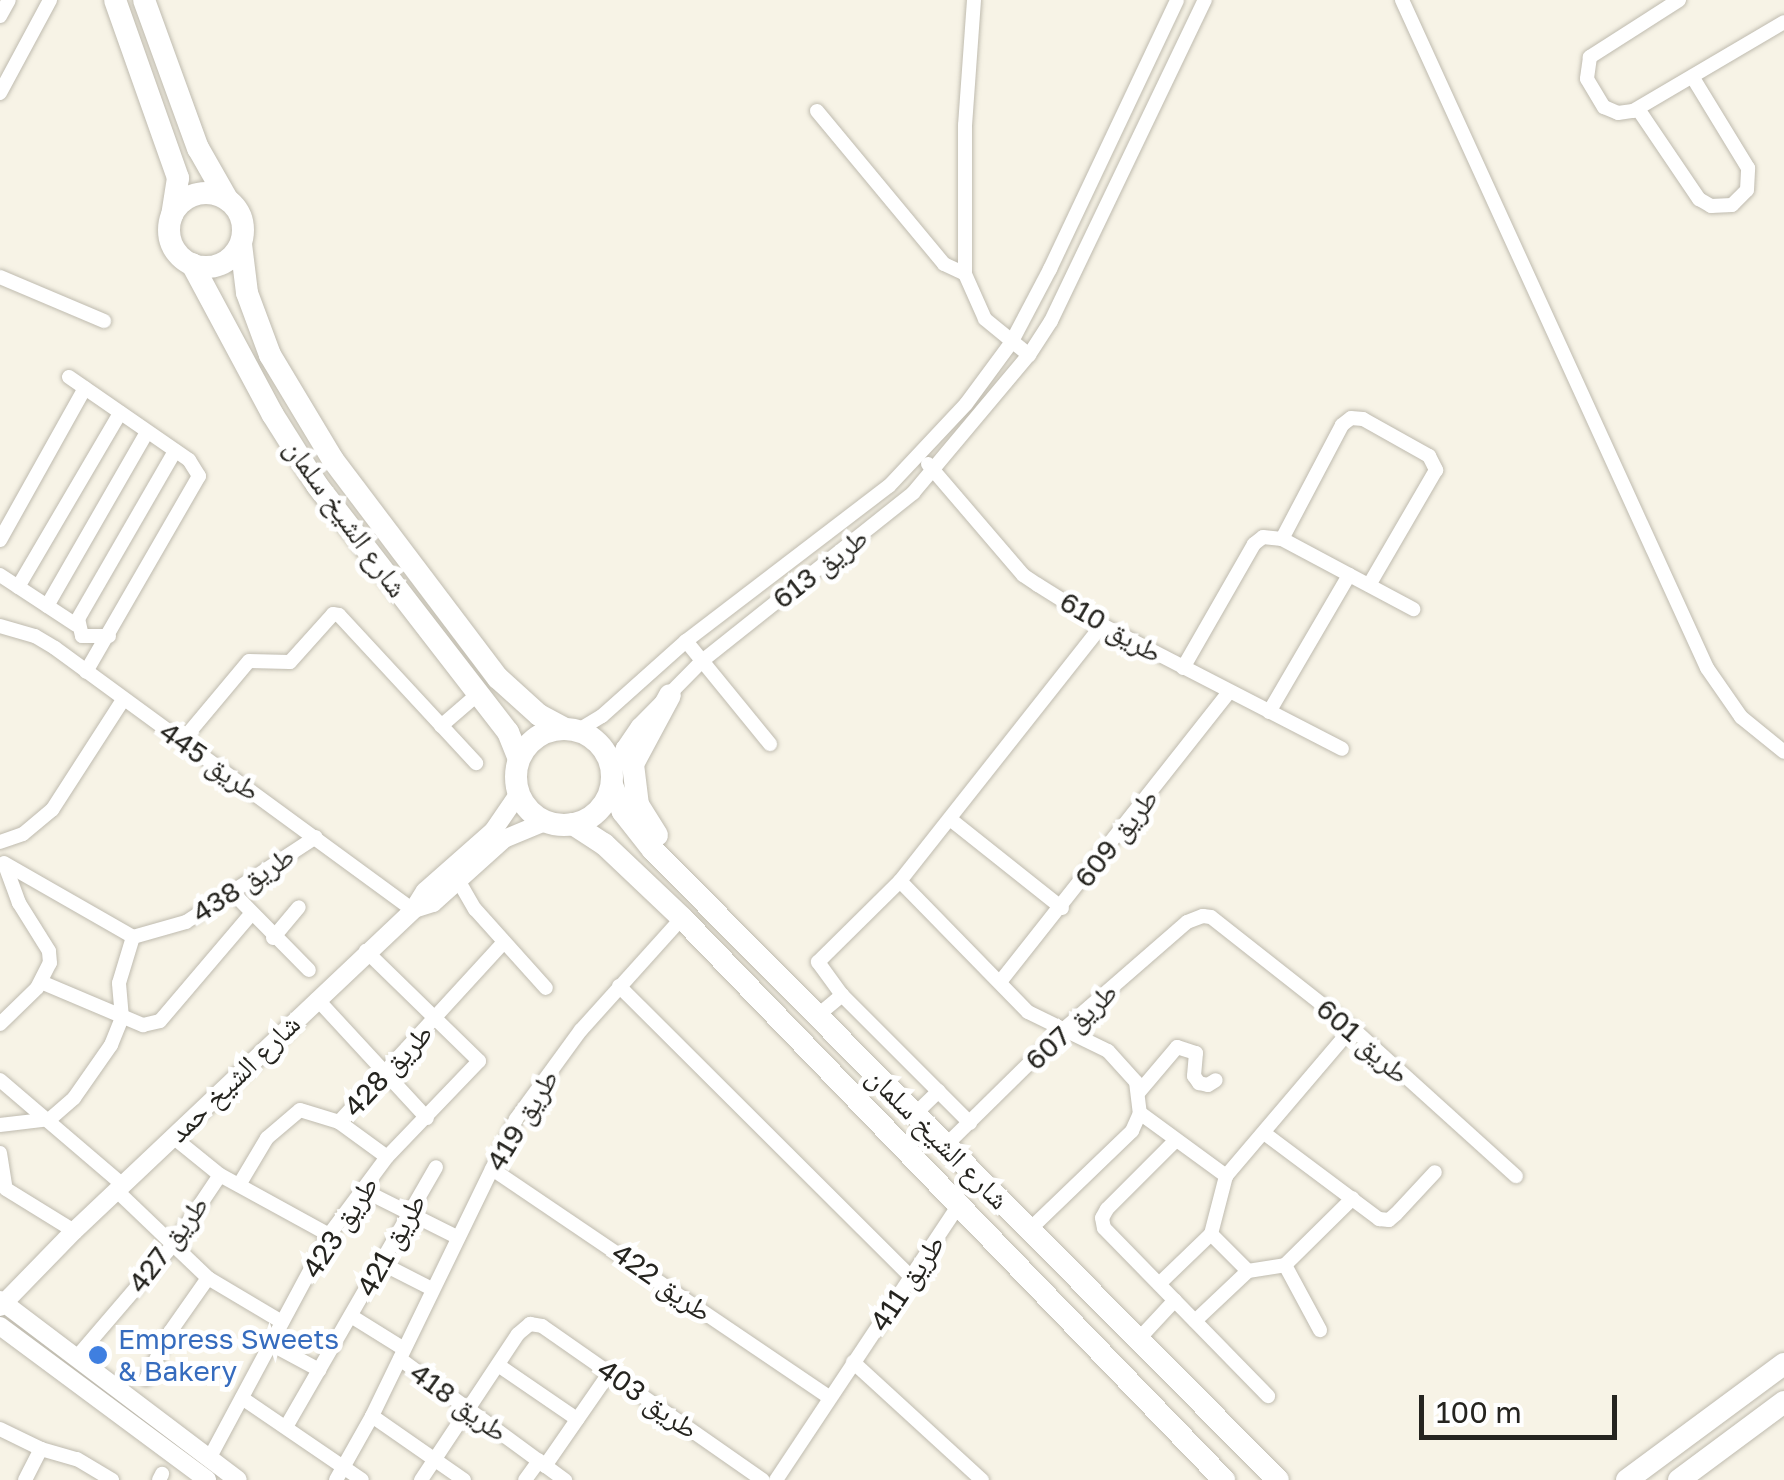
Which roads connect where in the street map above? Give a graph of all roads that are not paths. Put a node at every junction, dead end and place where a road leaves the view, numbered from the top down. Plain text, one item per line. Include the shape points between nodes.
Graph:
1 (9, 0) edge
2 (50, 0) edge
3 (115, 0) edge
4 (144, 0) edge
5 (974, 0) edge
6 (1177, 0) edge
7 (1205, 0) edge
8 (1402, 0) edge
9 (1680, 0) edge
10 (0, 16) edge
11 (1784, 22) edge
12 (1693, 78) junction
13 (0, 93) edge
14 (1638, 109) junction
15 (818, 112) dead end
16 (228, 199) junction
17 (171, 219) junction
18 (241, 244) junction
19 (192, 264) junction
20 (965, 274) junction
21 (0, 277) edge
22 (104, 320) dead end
23 (1011, 343) junction
24 (1029, 355) junction
25 (69, 377) dead end
26 (85, 388) junction
27 (120, 413) junction
28 (147, 432) junction
29 (174, 451) junction
30 (920, 453) junction
31 (933, 470) junction
32 (1282, 539) junction
33 (0, 540) edge
34 (0, 575) edge
35 (1349, 575) junction
36 (1369, 585) junction
37 (18, 587) junction
38 (47, 606) junction
39 (1412, 609) dead end
40 (76, 625) junction
41 (1102, 625) junction
42 (0, 626) edge
43 (109, 636) junction
44 (686, 641) junction
45 (702, 661) junction
46 (1183, 668) junction
47 (86, 672) junction
48 (1229, 692) junction
49 (478, 694) junction
50 (670, 695) junction
51 (123, 700) junction
52 (1269, 712) junction
53 (441, 726) junction
54 (570, 729) junction
55 (182, 741) junction
56 (770, 744) dead end
57 (1342, 748) dead end
58 (1784, 752) edge
59 (519, 760) junction
60 (476, 763) dead end
61 (612, 782) junction
62 (519, 793) junction
63 (950, 819) junction
64 (546, 820) junction
65 (574, 824) junction
66 (316, 837) junction
67 (0, 842) edge
68 (461, 860) junction
69 (3, 861) edge
70 (680, 877) junction
71 (458, 880) junction
72 (900, 881) junction
73 (45, 885) junction
74 (233, 893) junction
75 (19, 903) junction
76 (298, 907) dead end
77 (1062, 908) junction
78 (413, 910) junction
79 (251, 914) junction
80 (1203, 916) joint
81 (682, 918) junction
82 (134, 937) junction
83 (273, 938) junction
84 (504, 942) junction
85 (366, 951) junction
86 (309, 970) dead end
87 (41, 982) junction
88 (1000, 982) junction
89 (619, 986) junction
90 (546, 988) dead end
91 (842, 994) junction
92 (317, 999) junction
93 (817, 1016) junction
94 (122, 1018) junction
95 (436, 1018) junction
96 (0, 1024) edge
97 (1352, 1028) junction
98 (1064, 1030) junction
99 (384, 1073) junction
100 (0, 1080) edge
101 (1216, 1080) dead end
102 (939, 1092) junction
103 (1139, 1092) junction
104 (915, 1114) junction
105 (1140, 1114) junction
106 (427, 1118) junction
107 (50, 1119) junction
108 (339, 1122) junction
109 (970, 1123) junction
110 (0, 1125) edge
111 (1264, 1133) junction
112 (173, 1137) junction
113 (1175, 1140) junction
114 (945, 1146) junction
115 (0, 1154) edge
116 (387, 1157) junction
117 (436, 1166) dead end
118 (492, 1168) junction
119 (1435, 1172) dead end
120 (220, 1175) junction
121 (1226, 1176) junction
122 (1516, 1176) dead end
123 (239, 1185) junction
124 (120, 1188) junction
125 (363, 1190) junction
126 (1353, 1198) junction
127 (960, 1203) junction
128 (409, 1210) junction
129 (1029, 1230) junction
130 (74, 1231) junction
131 (1211, 1234) junction
132 (329, 1235) junction
133 (457, 1236) junction
134 (172, 1245) junction
135 (381, 1263) junction
136 (1285, 1265) junction
137 (1248, 1271) junction
138 (910, 1276) junction
139 (208, 1278) junction
140 (1159, 1284) junction
141 (432, 1289) junction
142 (1, 1300) edge
143 (1175, 1300) junction
144 (350, 1316) junction
145 (1196, 1321) junction
146 (282, 1322) junction
147 (0, 1326) edge
148 (1320, 1330) dead end
149 (1136, 1342) junction
150 (271, 1344) junction
151 (402, 1354) junction
152 (76, 1358) junction
153 (853, 1362) junction
154 (1784, 1364) edge
155 (498, 1365) junction
156 (320, 1370) junction
157 (610, 1372) junction
158 (146, 1379) dead end
159 (1268, 1396) dead end
160 (242, 1398) junction
161 (830, 1398) junction
162 (1784, 1402) edge
163 (469, 1407) junction
164 (372, 1416) junction
165 (578, 1419) junction
166 (286, 1427) junction
167 (0, 1429) edge
168 (40, 1449) junction
169 (210, 1457) junction
170 (435, 1459) junction
171 (1256, 1459) junction
172 (542, 1463) junction
173 (94, 1474) edge
174 (340, 1474) edge
175 (26, 1480) edge
176 (112, 1480) edge
177 (207, 1480) edge
178 (238, 1480) edge
179 (362, 1480) edge
180 (421, 1480) edge
181 (464, 1480) edge
182 (525, 1480) edge
183 (565, 1480) edge
184 (764, 1480) edge
185 (776, 1480) edge
186 (982, 1480) edge
187 (1224, 1480) edge
188 (1278, 1480) edge
189 (1292, 1480) edge
190 (1627, 1480) edge
191 (1680, 1480) edge

1 - 10 street
2 - 13 street
3 - 17 main road via 178,178
4 - 16 main road via 198,148
5 - 20 street
6 - 23 street, طريق 613
7 - 24 street, طريق 613
8 - 58 street via 1708,668 1741,717
9 - 14 street via 1597,51 1586,65 1604,107 1626,114
11 - 12 street
12 - 14 street
12 - 14 street via 1748,168 1748,190 1732,205 1699,199
15 - 20 street via 944,264
16 - 17 main road via 201,193
16 - 18 main road via 242,220
17 - 19 main road via 174,249
18 - 19 main road via 220,264
18 - 54 main road, شارع الشيخ سلمان via 247,293 270,355 333,460 498,678 540,716
19 - 49 main road, شارع الشيخ سلمان via 317,486
20 - 23 street via 984,319
21 - 22 street
23 - 24 street
23 - 30 street, طريق 613
24 - 31 street, طريق 613
25 - 26 street
26 - 27 street
26 - 33 street
27 - 28 street
27 - 37 street
28 - 29 street
28 - 38 street
29 - 40 street
29 - 43 street via 199,470 198,484
30 - 31 street, طريق 610
30 - 44 street, طريق 613 via 889,486
31 - 41 street, طريق 610 via 1023,575
31 - 45 street, طريق 613
32 - 35 street
32 - 36 street via 1342,426 1364,419 1430,456 1436,470
32 - 46 street via 1263,537 1254,544
34 - 37 street
35 - 36 street
35 - 52 street
36 - 39 street
37 - 38 street
38 - 40 street
40 - 43 street via 82,636
41 - 46 street, طريق 610
41 - 63 street
42 - 47 street, طريق 445 via 35,636
43 - 47 street
44 - 45 street
44 - 54 street, طريق 613 via 602,716
45 - 50 street, طريق 613
45 - 56 street
46 - 48 street, طريق 610
47 - 51 street, طريق 445
48 - 52 street, طريق 610
48 - 77 street, طريق 609
49 - 53 street
49 - 59 main road, شارع الشيخ سلمان via 508,732
50 - 61 street, طريق 613 via 623,748
50 - 70 main road via 642,740 632,778 643,818
51 - 55 street, طريق 445
51 - 67 street via 52,810
52 - 57 street, طريق 610
53 - 55 street via 333,614 290,662 249,661
53 - 60 street
54 - 59 main road via 548,730
54 - 61 main road via 602,750
55 - 66 street, طريق 445
59 - 62 main road
61 - 65 main road via 592,816
61 - 70 main road, شارع الشيخ سلمان via 622,812
62 - 64 main road
62 - 68 street, شارع الشيخ حمد via 502,821
63 - 72 street
63 - 77 street
64 - 65 main road
64 - 71 street, شارع الشيخ حمد via 504,840
65 - 81 main road, شارع الشيخ سلمان
66 - 74 street, طريق 438
66 - 78 street, طريق 445
68 - 71 street
68 - 78 street, شارع الشيخ حمد
69 - 73 street
69 - 75 street
70 - 93 main road, شارع الشيخ سلمان
71 - 78 street, شارع الشيخ حمد
71 - 84 street
72 - 88 street
72 - 91 street via 818,962
73 - 75 street
73 - 82 street
74 - 79 street
74 - 82 street, طريق 438 via 186,922
75 - 87 street via 49,951
76 - 83 street
77 - 88 street, طريق 609
78 - 85 street, شارع الشيخ حمد
79 - 83 street
79 - 94 street via 160,1021 142,1025
80 - 97 street, طريق 601
80 - 98 street, طريق 607 via 1187,922
81 - 89 street, طريق 419
81 - 127 main road, شارع الشيخ سلمان
82 - 94 street via 119,983
83 - 86 street
84 - 90 street
84 - 95 street, طريق 428
85 - 92 street, شارع الشيخ حمد
85 - 95 street, طريق 428
87 - 94 street
87 - 96 street
88 - 98 street via 1028,1012
89 - 118 street, طريق 419 via 542,1080
89 - 138 street
91 - 93 street
91 - 102 street
92 - 99 street
92 - 112 street, شارع الشيخ حمد
93 - 104 main road, شارع الشيخ سلمان
94 - 107 street via 112,1045
95 - 99 street, طريق 428
95 - 106 street, طريق 423 via 478,1061
97 - 111 street
97 - 122 street, طريق 601
98 - 103 street via 1108,1051
98 - 109 street, طريق 607
99 - 106 street
99 - 108 street, طريق 428
100 - 107 street
101 - 103 street via 1199,1083 1196,1053 1177,1046
102 - 104 street
102 - 109 street
103 - 105 street
104 - 114 main road, شارع الشيخ سلمان
105 - 113 street
105 - 129 street via 1132,1131
106 - 116 street, طريق 423
107 - 110 street
107 - 124 street
108 - 116 street, طريق 427
108 - 123 street, طريق 427 via 300,1110 267,1138
109 - 114 street, طريق 607
111 - 121 street
111 - 126 street
112 - 120 street
112 - 124 street, شارع الشيخ حمد
113 - 121 street
113 - 140 street via 1102,1218 1104,1228
114 - 129 main road, شارع الشيخ سلمان
115 - 130 street via 6,1189
116 - 125 street, طريق 423
117 - 128 street, طريق 421
118 - 133 street, طريق 419
118 - 161 street, طريق 422
119 - 126 street via 1389,1220
120 - 123 street
120 - 134 street, طريق 427
121 - 131 street
123 - 132 street
124 - 130 street, شارع الشيخ حمد
124 - 134 street
125 - 128 street
125 - 132 street, طريق 423
126 - 136 street
127 - 138 street, طريق 411
127 - 187 main road, شارع الشيخ سلمان
128 - 133 street
128 - 135 street, طريق 421
129 - 149 main road, شارع الشيخ سلمان
130 - 142 street, شارع الشيخ حمد
131 - 137 street
131 - 140 street
132 - 146 street, طريق 423
133 - 141 street, طريق 419
134 - 139 street
134 - 152 street, طريق 427
135 - 141 street
135 - 144 street, طريق 421
136 - 137 street
136 - 148 street
137 - 145 street
138 - 153 street, طريق 411
139 - 146 street
139 - 158 street
140 - 143 street
141 - 151 street, طريق 419
142 - 152 street
143 - 145 street
143 - 149 street
144 - 151 street
144 - 156 street, طريق 421
145 - 159 street
146 - 150 street, طريق 423
147 - 177 street
149 - 171 main road, شارع الشيخ سلمان
150 - 156 street
150 - 160 street, طريق 423
151 - 163 street, طريق 418
151 - 164 street, طريق 419
152 - 169 street
153 - 161 street, طريق 411
153 - 186 street
154 - 190 main road
155 - 157 street, طريق 403 via 530,1324
155 - 163 street
155 - 165 street
156 - 166 street, طريق 421
157 - 165 street
157 - 184 street, طريق 403
160 - 166 street
160 - 169 street, طريق 423
161 - 185 street, طريق 411
162 - 191 main road
163 - 170 street
163 - 172 street, طريق 418
164 - 170 street
164 - 174 street, طريق 419
165 - 172 street
166 - 174 street
167 - 168 street
168 - 173 street
168 - 175 street
169 - 178 street
170 - 180 street
170 - 181 street
171 - 188 main road, شارع الشيخ سلمان
171 - 189 main road
172 - 182 street
172 - 183 street, طريق 418
173 - 176 street
174 - 179 street

